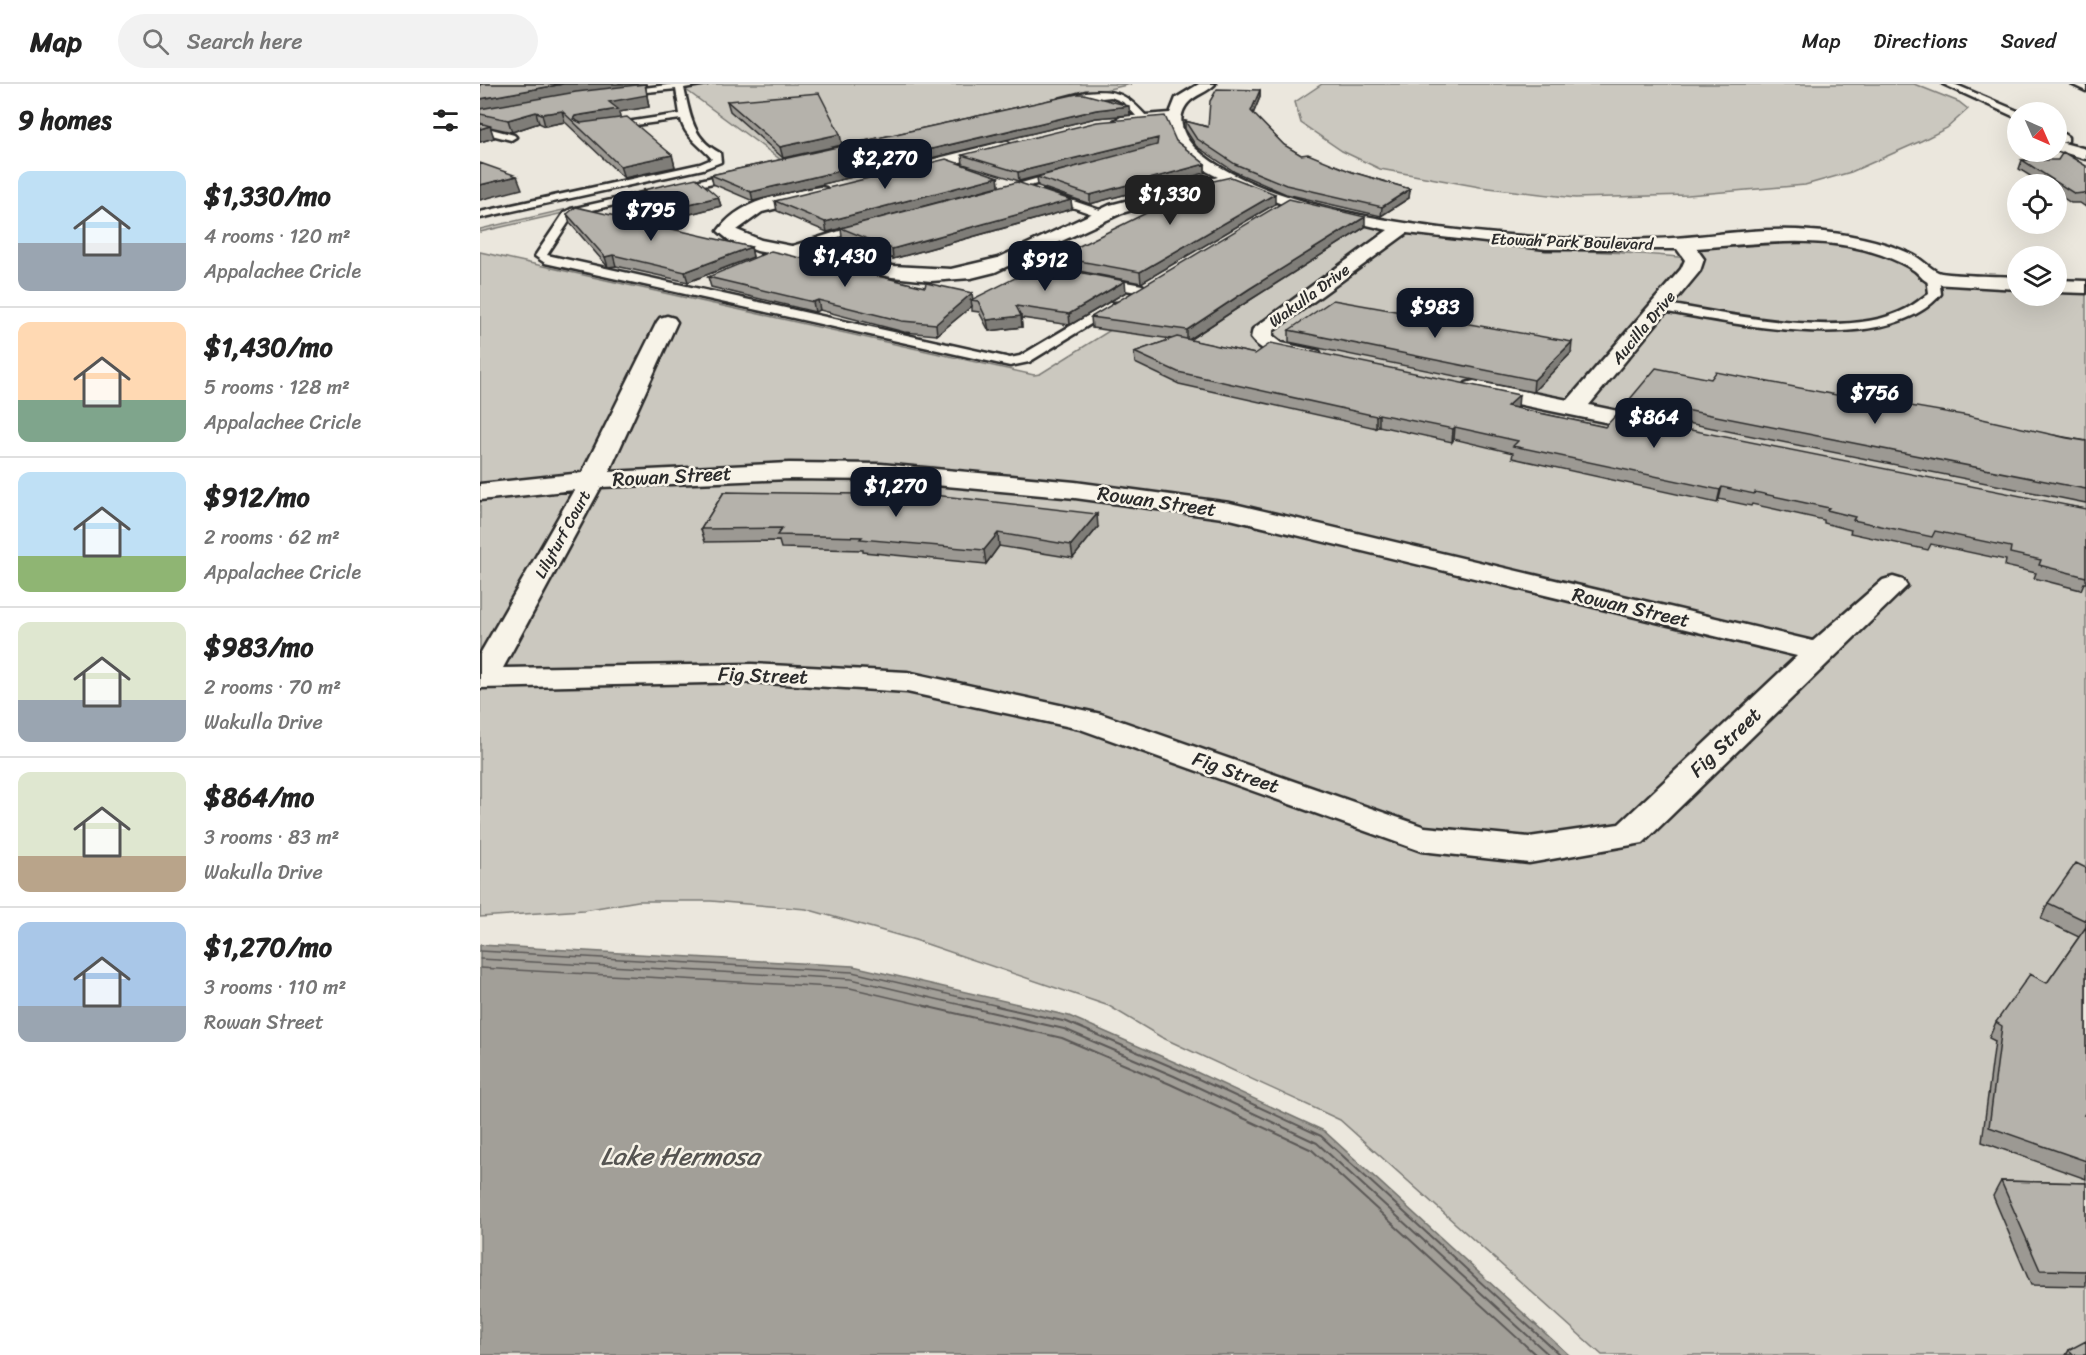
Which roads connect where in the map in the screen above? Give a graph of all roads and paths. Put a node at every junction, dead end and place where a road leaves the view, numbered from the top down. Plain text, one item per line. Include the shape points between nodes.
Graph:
1 (683, 84) edge
2 (703, 84) edge
3 (1947, 84) edge
4 (2078, 84) edge
5 (1202, 87) edge
6 (2086, 87) edge
7 (609, 93) edge
8 (1047, 103) edge
9 (1176, 103) junction
10 (2007, 110) edge
11 (685, 116) junction
12 (1143, 118) junction
13 (1105, 123) edge
14 (594, 128) edge
15 (480, 129) edge
16 (511, 137) edge
17 (1020, 143) edge
18 (2067, 147) edge
19 (2086, 154) edge
20 (944, 161) junction
21 (965, 168) edge
22 (1075, 171) edge
23 (749, 172) edge
24 (890, 174) edge
25 (997, 179) edge
26 (1232, 179) junction
27 (1019, 186) junction
28 (835, 188) edge
29 (987, 194) edge
30 (1102, 214) junction
31 (480, 215) edge
32 (880, 222) edge
33 (1405, 226) junction
34 (1681, 243) junction
35 (785, 249) junction
36 (756, 261) edge
37 (1008, 262) junction
38 (1933, 278) junction
39 (707, 281) edge
40 (2007, 282) edge
41 (2067, 286) edge
42 (2086, 287) edge
43 (686, 290) junction
44 (1662, 307) junction
45 (667, 322) dead end
46 (1334, 360) edge
47 (1448, 383) edge
48 (1574, 408) junction
49 (1679, 430) edge
50 (592, 480) junction
51 (480, 492) edge
52 (1893, 585) dead end
53 (1819, 652) junction
54 (481, 678) edge

1 - 2 lane
1 - 7 lane
1 - 11 lane
3 - 10 lane
4 - 6 street
5 - 9 street
8 - 12 lane via 1082,96 1116,96
9 - 12 street
9 - 26 street, Etowah Park Boulevard via 1176,138 1208,166
11 - 14 lane
11 - 31 lane via 687,126 705,149 717,155 717,160
12 - 13 street
15 - 16 lane
17 - 20 street
18 - 19 street
20 - 21 lane
20 - 24 street
22 - 27 lane
23 - 43 lane via 575,211 567,215 542,251 545,259
25 - 27 lane
26 - 30 street
26 - 33 street, Etowah Park Boulevard via 1286,204
27 - 29 lane
27 - 30 lane
28 - 35 street via 750,210 734,219 727,231 754,245
30 - 37 street
32 - 35 lane
33 - 34 street, Etowah Park Boulevard via 1533,242
33 - 46 street, Wakulla Drive via 1263,329 1262,338 1275,348
34 - 38 street, Etowah Park Boulevard via 1793,235 1831,239 1903,257 1924,267
34 - 44 street, Aucilla Drive via 1695,259
35 - 36 lane
35 - 37 street via 896,273 933,276
37 - 43 lane via 1147,286 1036,353 1010,362
38 - 40 street
38 - 44 lane via 1935,294 1925,306 1877,323 1824,328 1759,323
39 - 43 lane
41 - 42 street
44 - 48 street, Aucilla Drive
45 - 50 street, Lilyturf Court
47 - 48 street
48 - 49 street
50 - 51 street, Rowan Street
50 - 53 street, Rowan Street via 789,471 881,472 1076,490 1230,511
50 - 54 street, Lilyturf Court
52 - 53 street, Fig Street
53 - 54 street, Fig Street via 1630,834 1529,850 1421,839 1089,721 907,682 752,672

